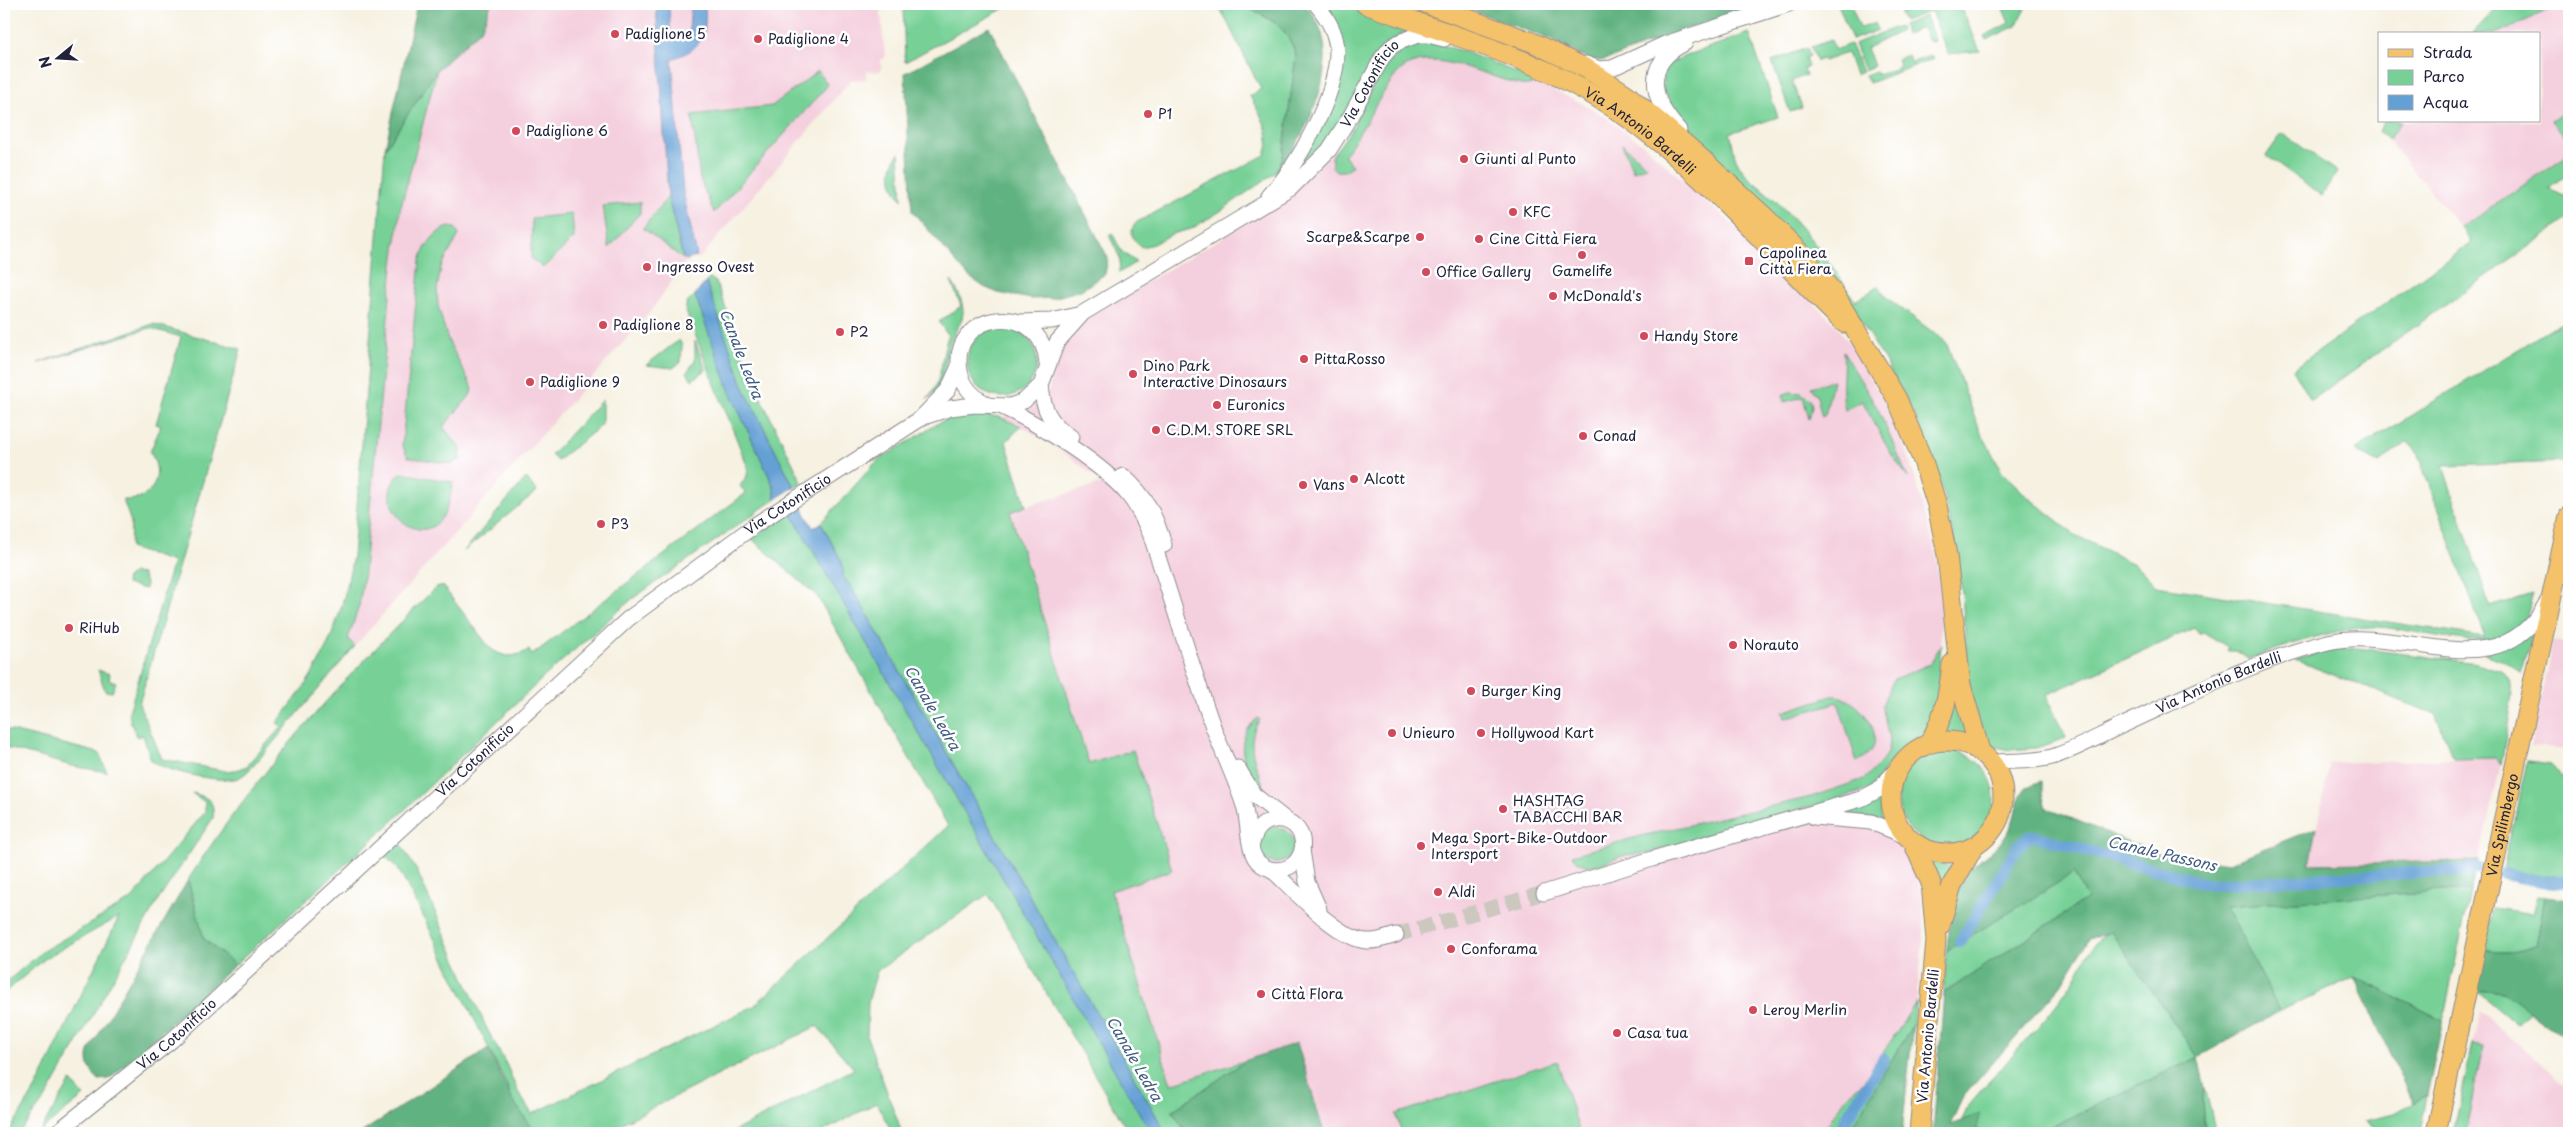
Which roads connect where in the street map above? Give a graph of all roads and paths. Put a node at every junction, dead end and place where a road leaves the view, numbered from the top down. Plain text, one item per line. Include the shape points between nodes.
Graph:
1 (1316, 4) edge
2 (1365, 4) edge
3 (1427, 4) edge
4 (1790, 4) edge
5 (1705, 32) junction
6 (1532, 42) junction
7 (1515, 58) junction
8 (1692, 150) junction
9 (1257, 208) junction
10 (1083, 313) junction
11 (1019, 322) junction
12 (1861, 339) junction
13 (959, 366) junction
14 (1043, 379) junction
15 (996, 406) junction
16 (920, 419) junction
17 (2569, 516) edge
18 (2554, 590) junction
19 (1955, 644) junction
20 (1929, 743) junction
21 (1986, 756) junction
22 (1898, 768) junction
23 (1805, 816) junction
24 (1287, 821) junction
25 (1910, 839) junction
26 (1252, 844) junction
27 (1302, 848) junction
28 (1973, 848) junction
29 (1272, 870) junction
30 (1544, 893) tunnel mouth
31 (1323, 916) junction
32 (1396, 935) tunnel mouth
33 (1936, 940) junction
34 (56, 1133) edge
35 (1919, 1133) edge
36 (2436, 1133) edge

1 - 9 street, Via Cotonificio via 1327,18 1335,39 1337,51 1332,79 1305,148
2 - 7 main road, Via Antonio Bardelli
3 - 6 main road, Via Antonio Bardelli
4 - 5 street
5 - 6 street via 1603,69 1543,43
5 - 8 street via 1669,53 1658,70 1655,82 1660,106
6 - 8 main road, Via Antonio Bardelli via 1587,69 1626,94
7 - 9 street, Via Cotonificio via 1428,35 1399,42 1384,55 1329,150 1301,180
7 - 12 main road, Via Antonio Bardelli via 1611,106 1643,129 1750,228
8 - 12 main road, Via Antonio Bardelli via 1805,258 1833,292
9 - 10 street, Via Cotonificio
10 - 11 street, Via Cotonificio via 1052,320
10 - 14 street, Via Cotonificio via 1057,342
11 - 13 street, Via Cotonificio via 999,319 980,325 965,339
11 - 14 street via 1034,332 1043,346 1046,355
12 - 19 main road, Via Antonio Bardelli via 1897,399 1937,505 1951,580
13 - 15 street via 968,391
13 - 16 street, Via Cotonificio via 948,390
14 - 15 street, Via Cotonificio via 1024,401
14 - 24 street via 1043,406 1050,419 1123,476 1141,492 1151,507 1199,658 1238,766 1254,795
15 - 16 street, Via Cotonificio via 951,408
15 - 26 street via 1027,419 1090,462 1119,485 1137,506 1150,533 1210,721 1244,806
16 - 34 street, Via Cotonificio via 700,563 620,625 172,1040
17 - 18 main road, Via Spilimbergo
18 - 21 street, Via Antonio Bardelli via 2539,617 2515,640 2488,649 2452,650 2364,638 2346,639 2287,653 2242,671 2052,757
18 - 36 main road, Via Spilimbergo
19 - 20 main road, Via Antonio Bardelli via 1944,710
19 - 21 main road, Via Antonio Bardelli via 1965,702
20 - 21 main road, Via Antonio Bardelli via 1944,740 1960,742
20 - 22 main road, Via Antonio Bardelli via 1906,757
21 - 28 main road, Via Antonio Bardelli via 2000,777 2003,805 2001,816 1990,834
22 - 23 street via 1870,795
22 - 25 main road, Via Antonio Bardelli via 1893,779 1891,803 1899,826
23 - 25 street via 1872,822
23 - 30 street
24 - 26 street via 1263,823 1257,828
24 - 27 street via 1298,830
25 - 28 main road via 1927,850 1942,853
25 - 33 main road, Via Antonio Bardelli via 1931,883
26 - 29 street via 1256,859
27 - 29 street via 1295,863
27 - 31 street via 1307,882
28 - 33 main road, Via Antonio Bardelli via 1952,885
29 - 31 street
31 - 32 street via 1358,940 1373,941
33 - 35 main road, Via Antonio Bardelli

